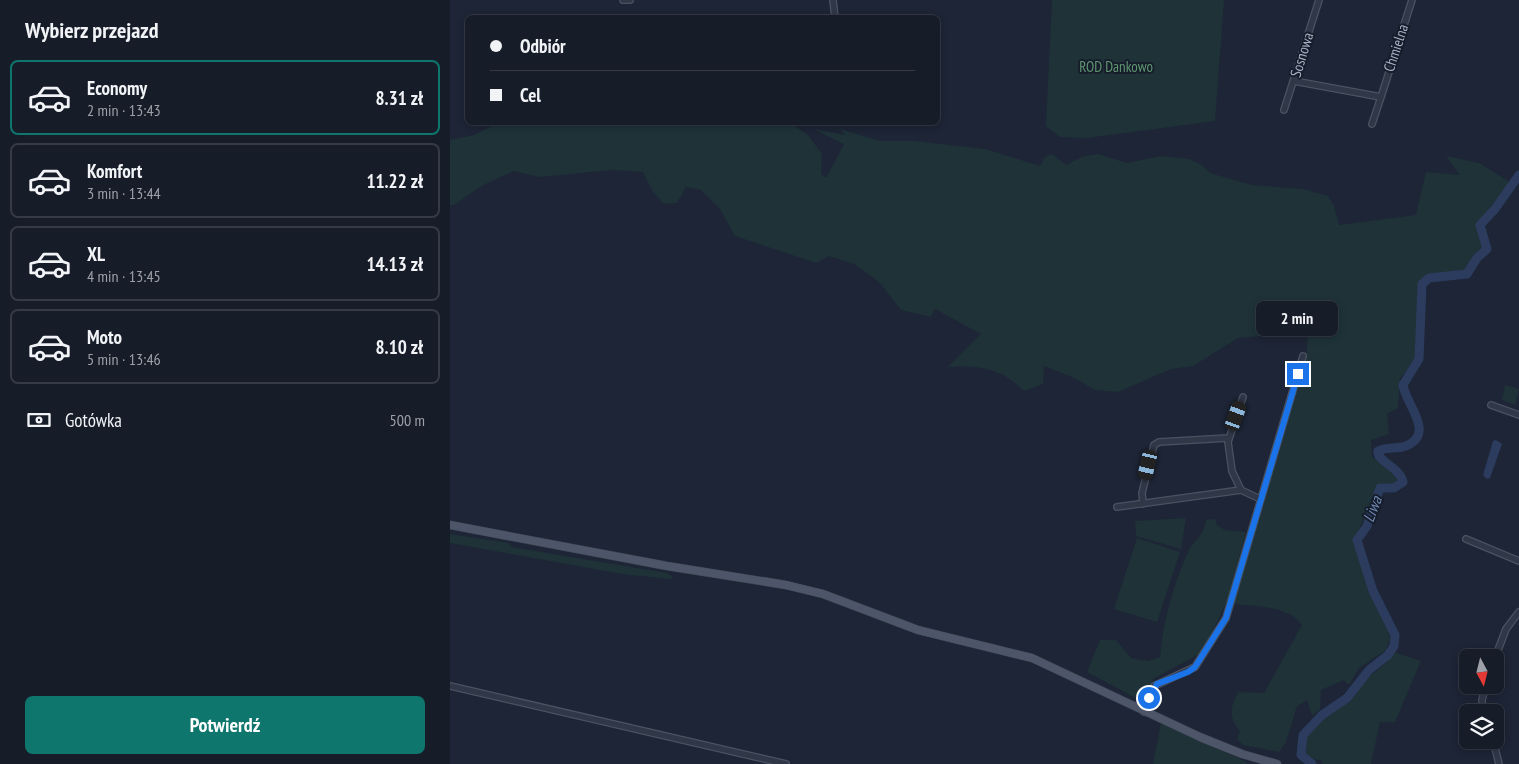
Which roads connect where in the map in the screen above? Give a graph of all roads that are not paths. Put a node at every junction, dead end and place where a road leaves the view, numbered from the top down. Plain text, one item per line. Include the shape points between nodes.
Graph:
1 (623, 0) edge
2 (630, 0) edge
3 (833, 0) edge
4 (1319, 0) edge
5 (1412, 0) edge
6 (835, 15) edge
7 (1294, 81) junction
8 (1380, 97) junction
9 (1284, 110) dead end
10 (1372, 124) dead end
11 (1303, 356) dead end
12 (1243, 397) dead end
13 (1491, 405) dead end
14 (1519, 416) edge
15 (1228, 438) junction
16 (1241, 490) junction
17 (1260, 499) junction
18 (1143, 504) junction
19 (1117, 507) dead end
20 (450, 525) edge
21 (1466, 538) dead end
22 (1519, 561) edge
23 (1519, 612) edge
24 (1498, 649) edge
25 (450, 686) edge
26 (1144, 712) junction
27 (1495, 749) edge
28 (1242, 754) junction
29 (786, 764) edge
30 (1260, 764) edge
31 (1277, 764) edge
32 (1285, 764) edge
33 (1499, 764) edge

1 - 2 street
3 - 6 street
4 - 7 street, Sosnowa
5 - 8 street, Chmielna
7 - 8 street
7 - 9 street, Sosnowa
8 - 10 street, Chmielna
11 - 17 street
12 - 15 street
13 - 14 street
15 - 16 street via 1232,471
15 - 18 street via 1159,442 1154,445 1142,493
16 - 17 street
16 - 18 street
17 - 26 street via 1230,608 1220,629 1191,670 1154,686
18 - 19 street
20 - 26 main road via 823,594 923,631 1032,658
21 - 22 street
23 - 24 street via 1506,629
25 - 29 street
26 - 28 main road
27 - 33 street
28 - 30 main road
28 - 31 main road
31 - 32 main road

